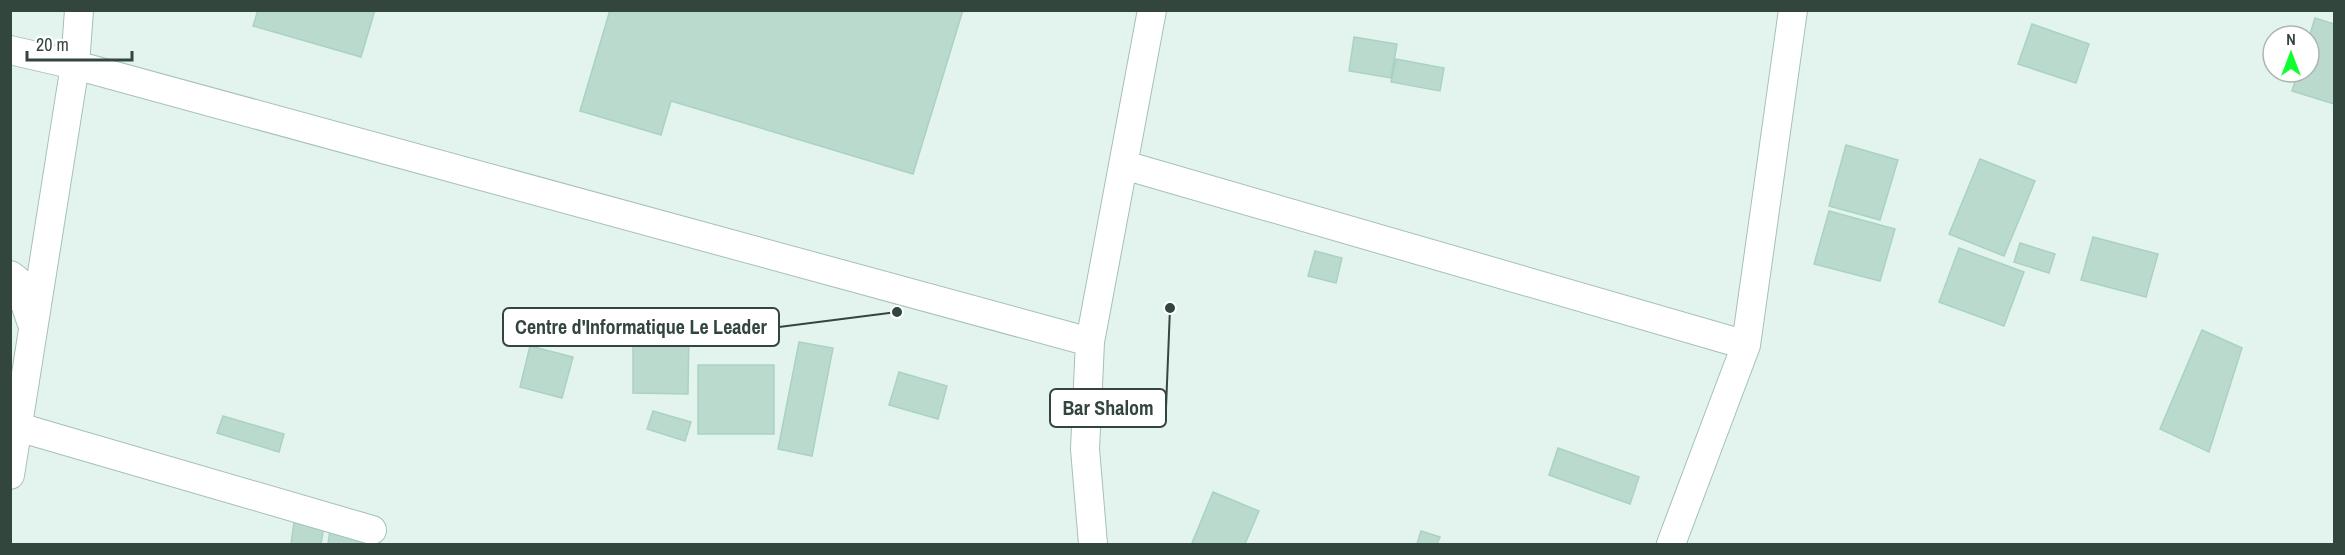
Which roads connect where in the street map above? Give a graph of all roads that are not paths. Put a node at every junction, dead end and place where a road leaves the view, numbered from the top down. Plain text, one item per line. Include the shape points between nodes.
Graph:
1 (79, 10) edge
2 (1152, 10) edge
3 (1793, 10) edge
4 (10, 50) edge
5 (75, 65) junction
6 (1124, 165) junction
7 (10, 275) edge
8 (33, 329) junction
9 (1090, 342) junction
10 (1746, 345) junction
11 (18, 427) junction
12 (10, 475) edge
13 (372, 530) dead end
14 (1093, 544) edge
15 (1671, 544) edge

1 - 5 street
2 - 6 street
3 - 10 street
4 - 5 street
5 - 8 street
5 - 9 street
6 - 9 street
6 - 10 street
7 - 8 street via 17,280
8 - 11 street
9 - 14 street via 1085,449
10 - 15 street
11 - 12 street
11 - 13 street

